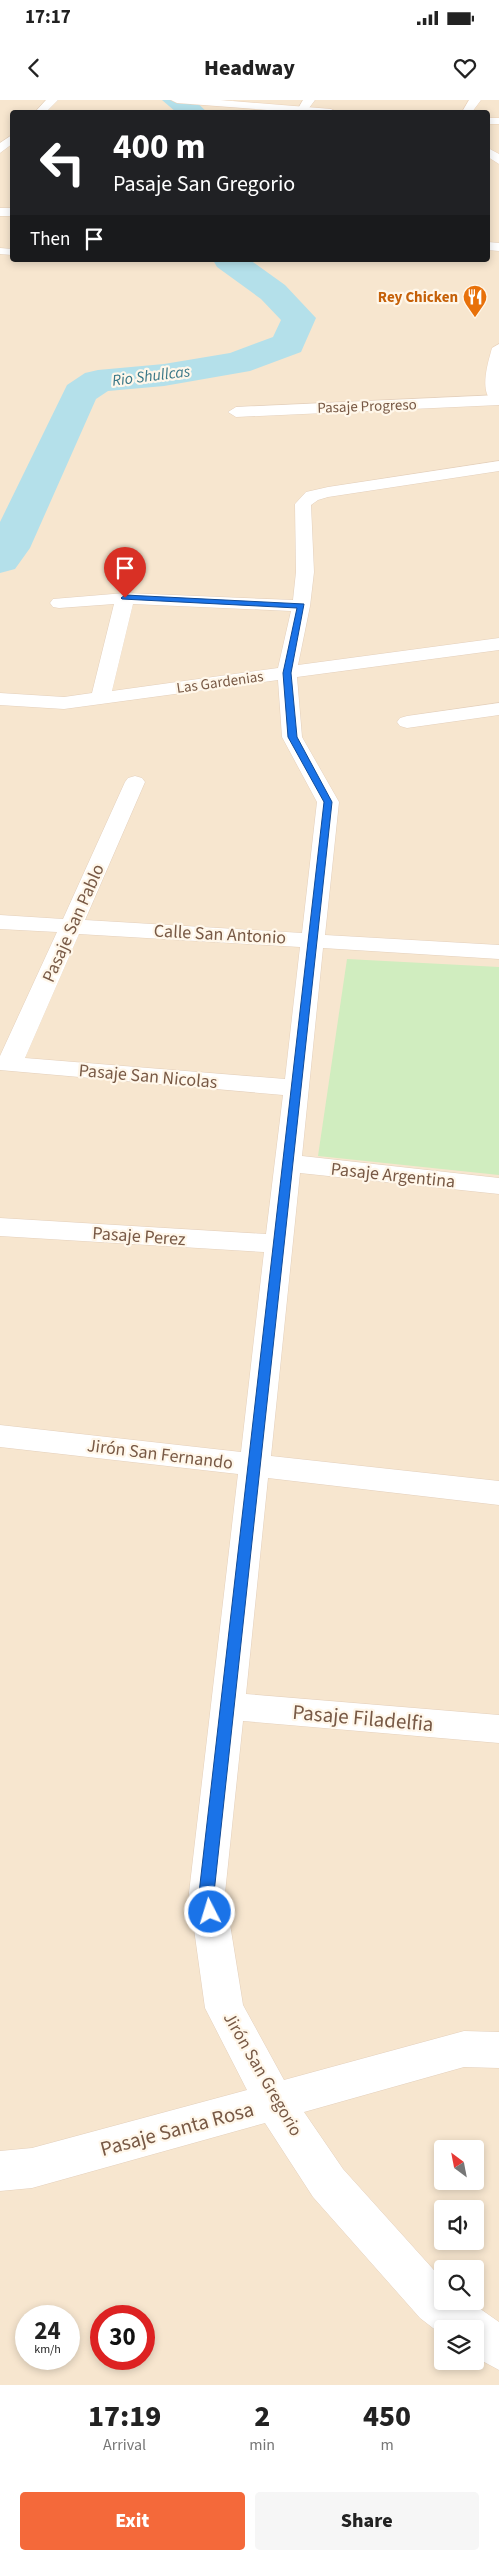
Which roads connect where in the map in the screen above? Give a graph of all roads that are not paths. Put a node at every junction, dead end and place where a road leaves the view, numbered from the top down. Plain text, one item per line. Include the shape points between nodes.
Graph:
1 (52, 100) edge
2 (177, 100) edge
3 (309, 100) edge
4 (248, 104) edge
5 (42, 110) edge
6 (301, 110) joint
7 (10, 140) edge
8 (0, 149) edge
9 (499, 348) edge
10 (499, 400) edge
11 (236, 412) dead end
12 (499, 466) edge
13 (125, 598) junction
14 (60, 603) dead end
15 (301, 606) junction
16 (499, 644) edge
17 (287, 673) junction
18 (0, 698) edge
19 (100, 699) junction
20 (499, 709) edge
21 (407, 722) dead end
22 (135, 782) dead end
23 (0, 922) edge
24 (72, 926) junction
25 (313, 939) junction
26 (499, 952) edge
27 (5, 1063) edge
28 (296, 1088) junction
29 (288, 1164) junction
30 (499, 1186) edge
31 (0, 1227) edge
32 (279, 1244) junction
33 (0, 1436) edge
34 (254, 1465) junction
35 (499, 1493) edge
36 (227, 1706) junction
37 (499, 1730) edge
38 (499, 2050) edge
39 (275, 2103) junction
40 (0, 2171) edge
41 (459, 2320) edge
42 (484, 2337) edge
43 (499, 2348) edge

1 - 5 street
2 - 4 street via 235,106
3 - 6 street
4 - 6 street
7 - 8 street
9 - 10 street via 491,381
10 - 11 street, Pasaje Progreso
12 - 15 street, Jirón San Gregorio via 312,496 303,504 305,572
13 - 14 street
13 - 15 street
13 - 19 street
15 - 17 street, Jirón San Gregorio
16 - 17 street, Las Gardenias
17 - 19 street, Las Gardenias
17 - 25 street, Jirón San Gregorio via 292,737 328,802
18 - 19 street, Las Gardenias via 64,703
20 - 21 street
22 - 24 street, Pasaje San Pablo
23 - 24 street, Calle San Antonio
24 - 25 street, Calle San Antonio
24 - 27 street, Pasaje San Pablo
25 - 26 street, Calle San Antonio
25 - 28 street, Jirón San Gregorio
27 - 28 street, Pasaje San Nicolas
28 - 29 street, Jirón San Gregorio
29 - 30 street, Pasaje Argentina
29 - 32 street, Jirón San Gregorio
31 - 32 street, Pasaje Perez
32 - 34 street, Jirón San Gregorio
33 - 34 street, Jirón San Fernando
34 - 35 street, Jirón San Fernando
34 - 36 street, Jirón San Gregorio
36 - 37 street, Pasaje Filadelfia
36 - 39 street, Jirón San Gregorio via 207,1893 224,2008
38 - 39 street, Pasaje Santa Rosa via 464,2049
39 - 40 street, Pasaje Santa Rosa via 32,2168
39 - 41 street, Jirón San Gregorio via 328,2182 435,2303
42 - 43 street

